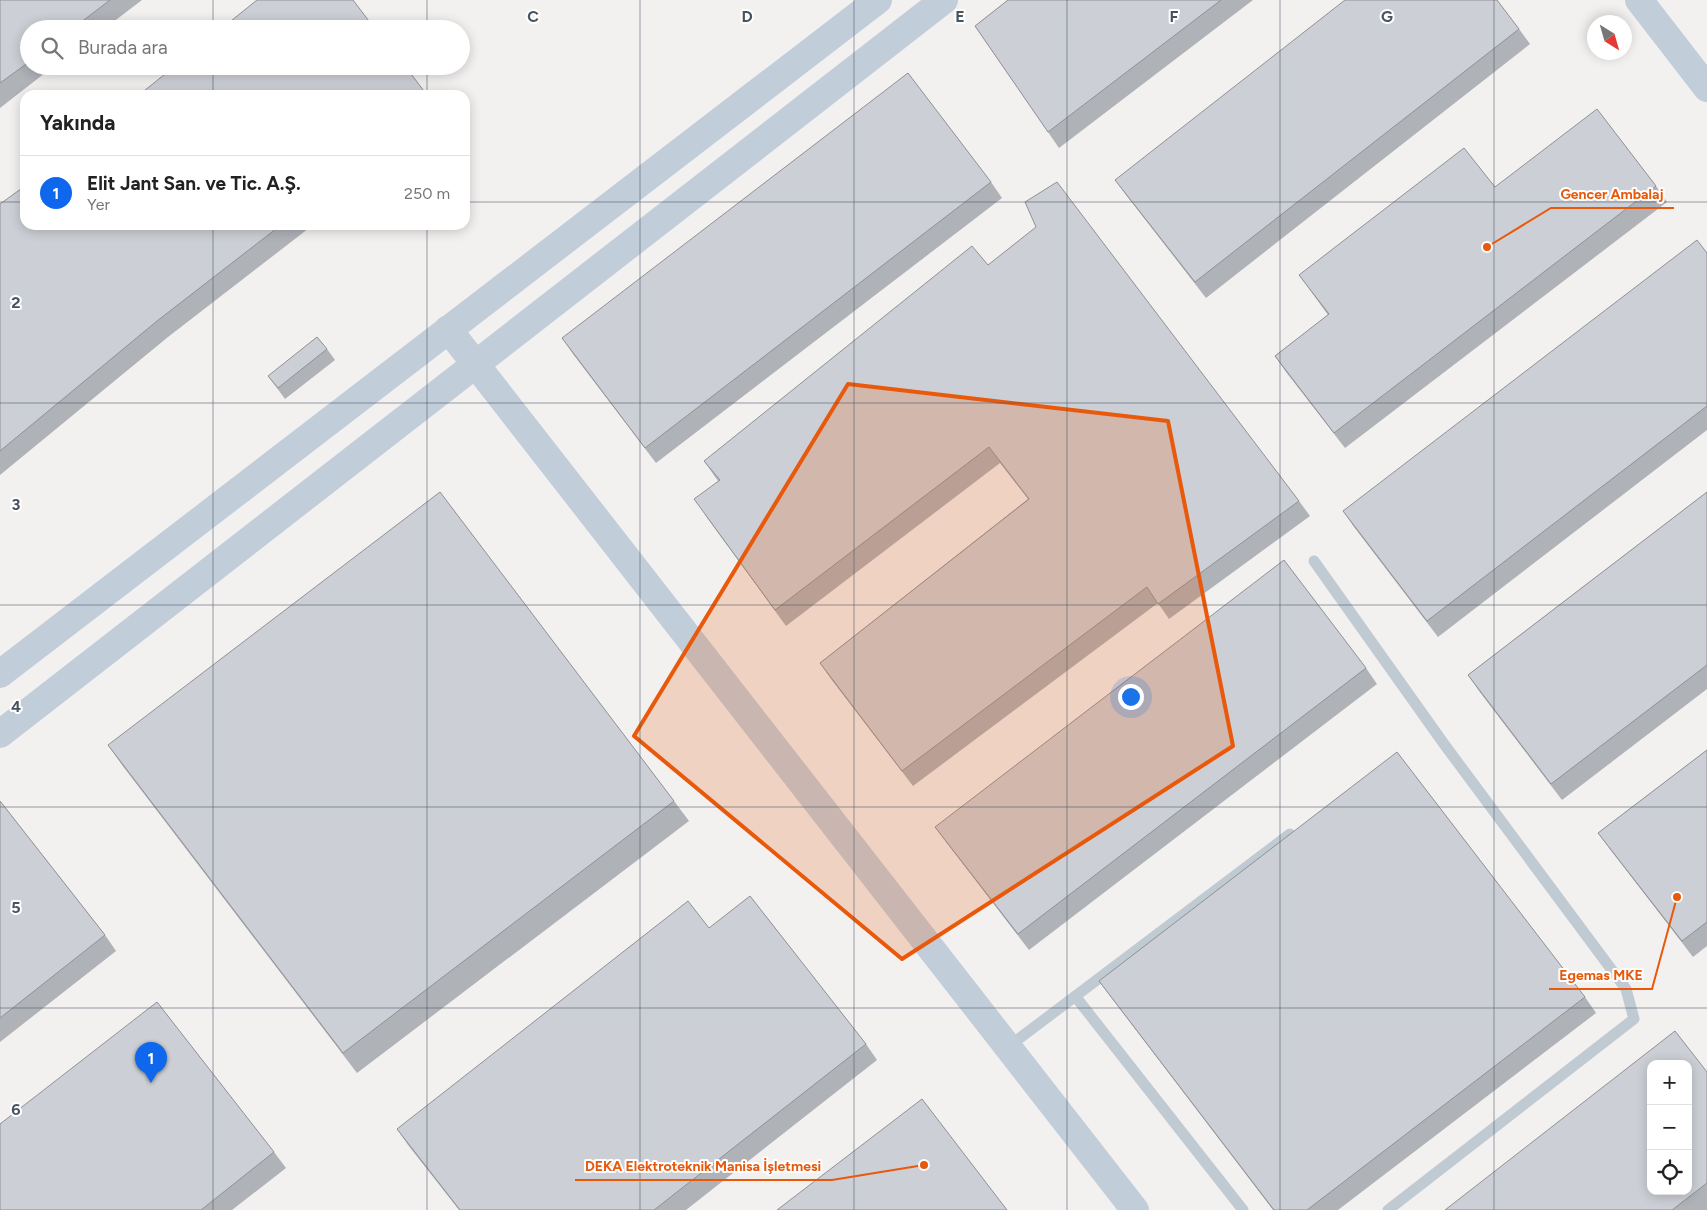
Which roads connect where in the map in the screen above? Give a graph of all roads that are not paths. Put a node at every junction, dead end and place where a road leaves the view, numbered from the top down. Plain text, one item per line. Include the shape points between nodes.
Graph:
1 (878, 0) edge
2 (944, 0) edge
3 (1639, 0) edge
4 (1707, 88) edge
5 (448, 330) junction
6 (476, 365) junction
7 (1314, 562) dead end
8 (0, 674) edge
9 (0, 734) edge
10 (1290, 834) edge
11 (1076, 996) junction
12 (1008, 1047) junction
13 (1136, 1210) edge
14 (1243, 1210) edge
15 (1388, 1210) edge

1 - 5 street
2 - 6 street
3 - 4 street
5 - 6 street
5 - 8 street
6 - 9 street
6 - 12 street
7 - 15 lane via 1626,989 1634,1019
10 - 11 lane
11 - 12 lane
11 - 14 lane
12 - 13 street

